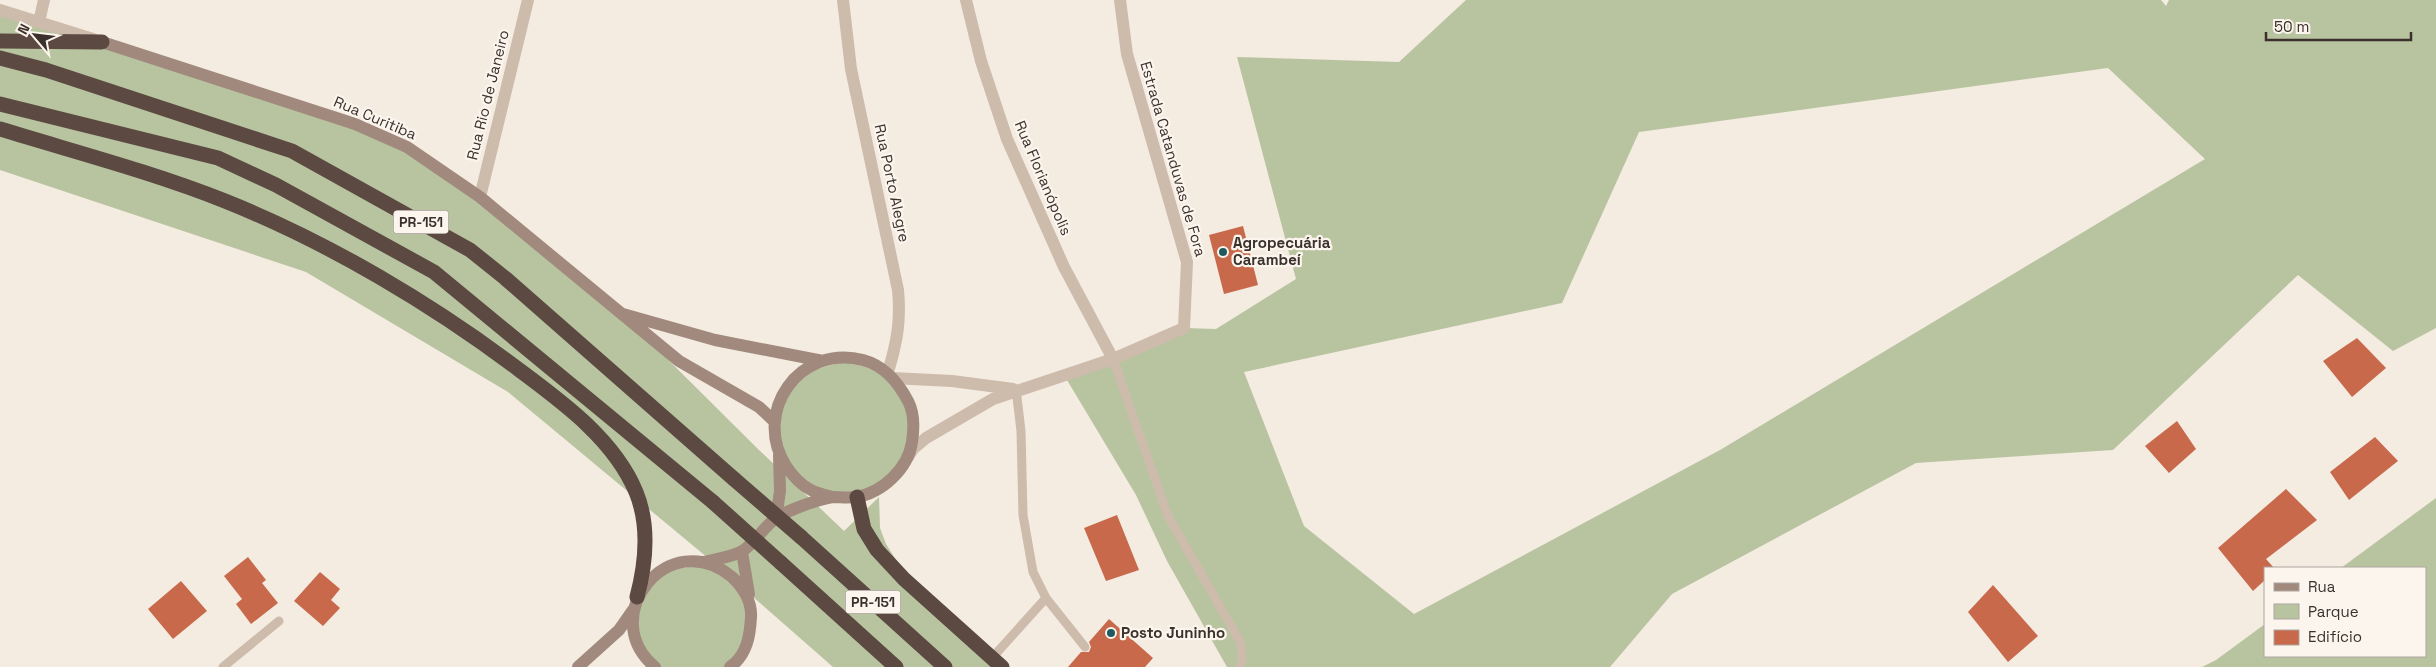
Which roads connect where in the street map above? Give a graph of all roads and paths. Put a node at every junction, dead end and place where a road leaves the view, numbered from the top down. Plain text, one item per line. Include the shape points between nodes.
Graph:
1 (44, 0) edge
2 (528, 0) edge
3 (843, 0) edge
4 (966, 0) edge
5 (1120, 0) edge
6 (0, 10) edge
7 (39, 22) junction
8 (0, 41) edge
9 (102, 42) junction
10 (0, 58) edge
11 (0, 104) edge
12 (0, 129) edge
13 (480, 198) junction
14 (621, 313) junction
15 (1113, 359) junction
16 (823, 361) junction
17 (890, 375) junction
18 (1016, 390) junction
19 (774, 421) junction
20 (779, 455) junction
21 (900, 470) junction
22 (832, 497) junction
23 (857, 497) junction
24 (776, 519) junction
25 (742, 552) junction
26 (704, 562) junction
27 (1046, 598) junction
28 (635, 604) junction
29 (751, 609) junction
30 (279, 621) dead end
31 (1085, 647) dead end
32 (997, 662) edge
33 (223, 667) edge
34 (578, 667) edge
35 (655, 667) edge
36 (730, 667) edge
37 (896, 667) edge
38 (945, 667) edge
39 (1240, 667) edge

1 - 7 street
2 - 13 street, Rua Rio de Janeiro
3 - 17 street, Rua Porto Alegre via 851,69 898,290 901,315
4 - 15 street, Rua Florianópolis via 981,62 1008,139 1064,268
5 - 15 street, Estrada Catanduvas de Fora via 1127,54 1187,262 1184,328
6 - 7 street
7 - 9 street
8 - 9 highway
9 - 13 main road, Rua Curitiba via 355,124 407,147
10 - 38 highway, PR-151, bridge via 46,70 292,151 470,250 734,478
11 - 37 highway, PR-151, bridge via 218,158 276,185 434,272 713,502
12 - 28 highway via 226,201 341,256 421,302 497,352 575,415 603,441 624,469 636,492 644,524 644,558
13 - 14 main road, Rua Curitiba
14 - 16 main road via 706,338
14 - 19 main road, Rua Curitiba via 679,361 759,407
15 - 18 street, Estrada Catanduvas de Fora
15 - 39 lane via 1168,516 1241,643
16 - 17 main road via 843,357 864,360
16 - 19 main road via 804,370 789,383 779,401
17 - 18 street
17 - 21 main road via 910,404 914,427 911,450
18 - 21 street, Estrada Catanduvas de Fora via 993,398 926,438 913,449
18 - 27 lane via 1023,515 1033,572
19 - 20 main road
20 - 22 main road via 791,475 810,489
20 - 24 main road via 780,491
21 - 23 main road via 881,487
22 - 23 main road
22 - 24 main road
23 - 32 highway via 864,529 877,550 904,579
24 - 25 main road
25 - 26 main road
25 - 29 main road
26 - 28 main road via 686,561 666,567 649,580
26 - 29 main road via 720,568 740,585
27 - 31 lane
27 - 32 lane
28 - 34 main road via 619,630
28 - 35 main road via 635,635 645,659
29 - 36 main road via 750,637 741,656
30 - 33 lane

